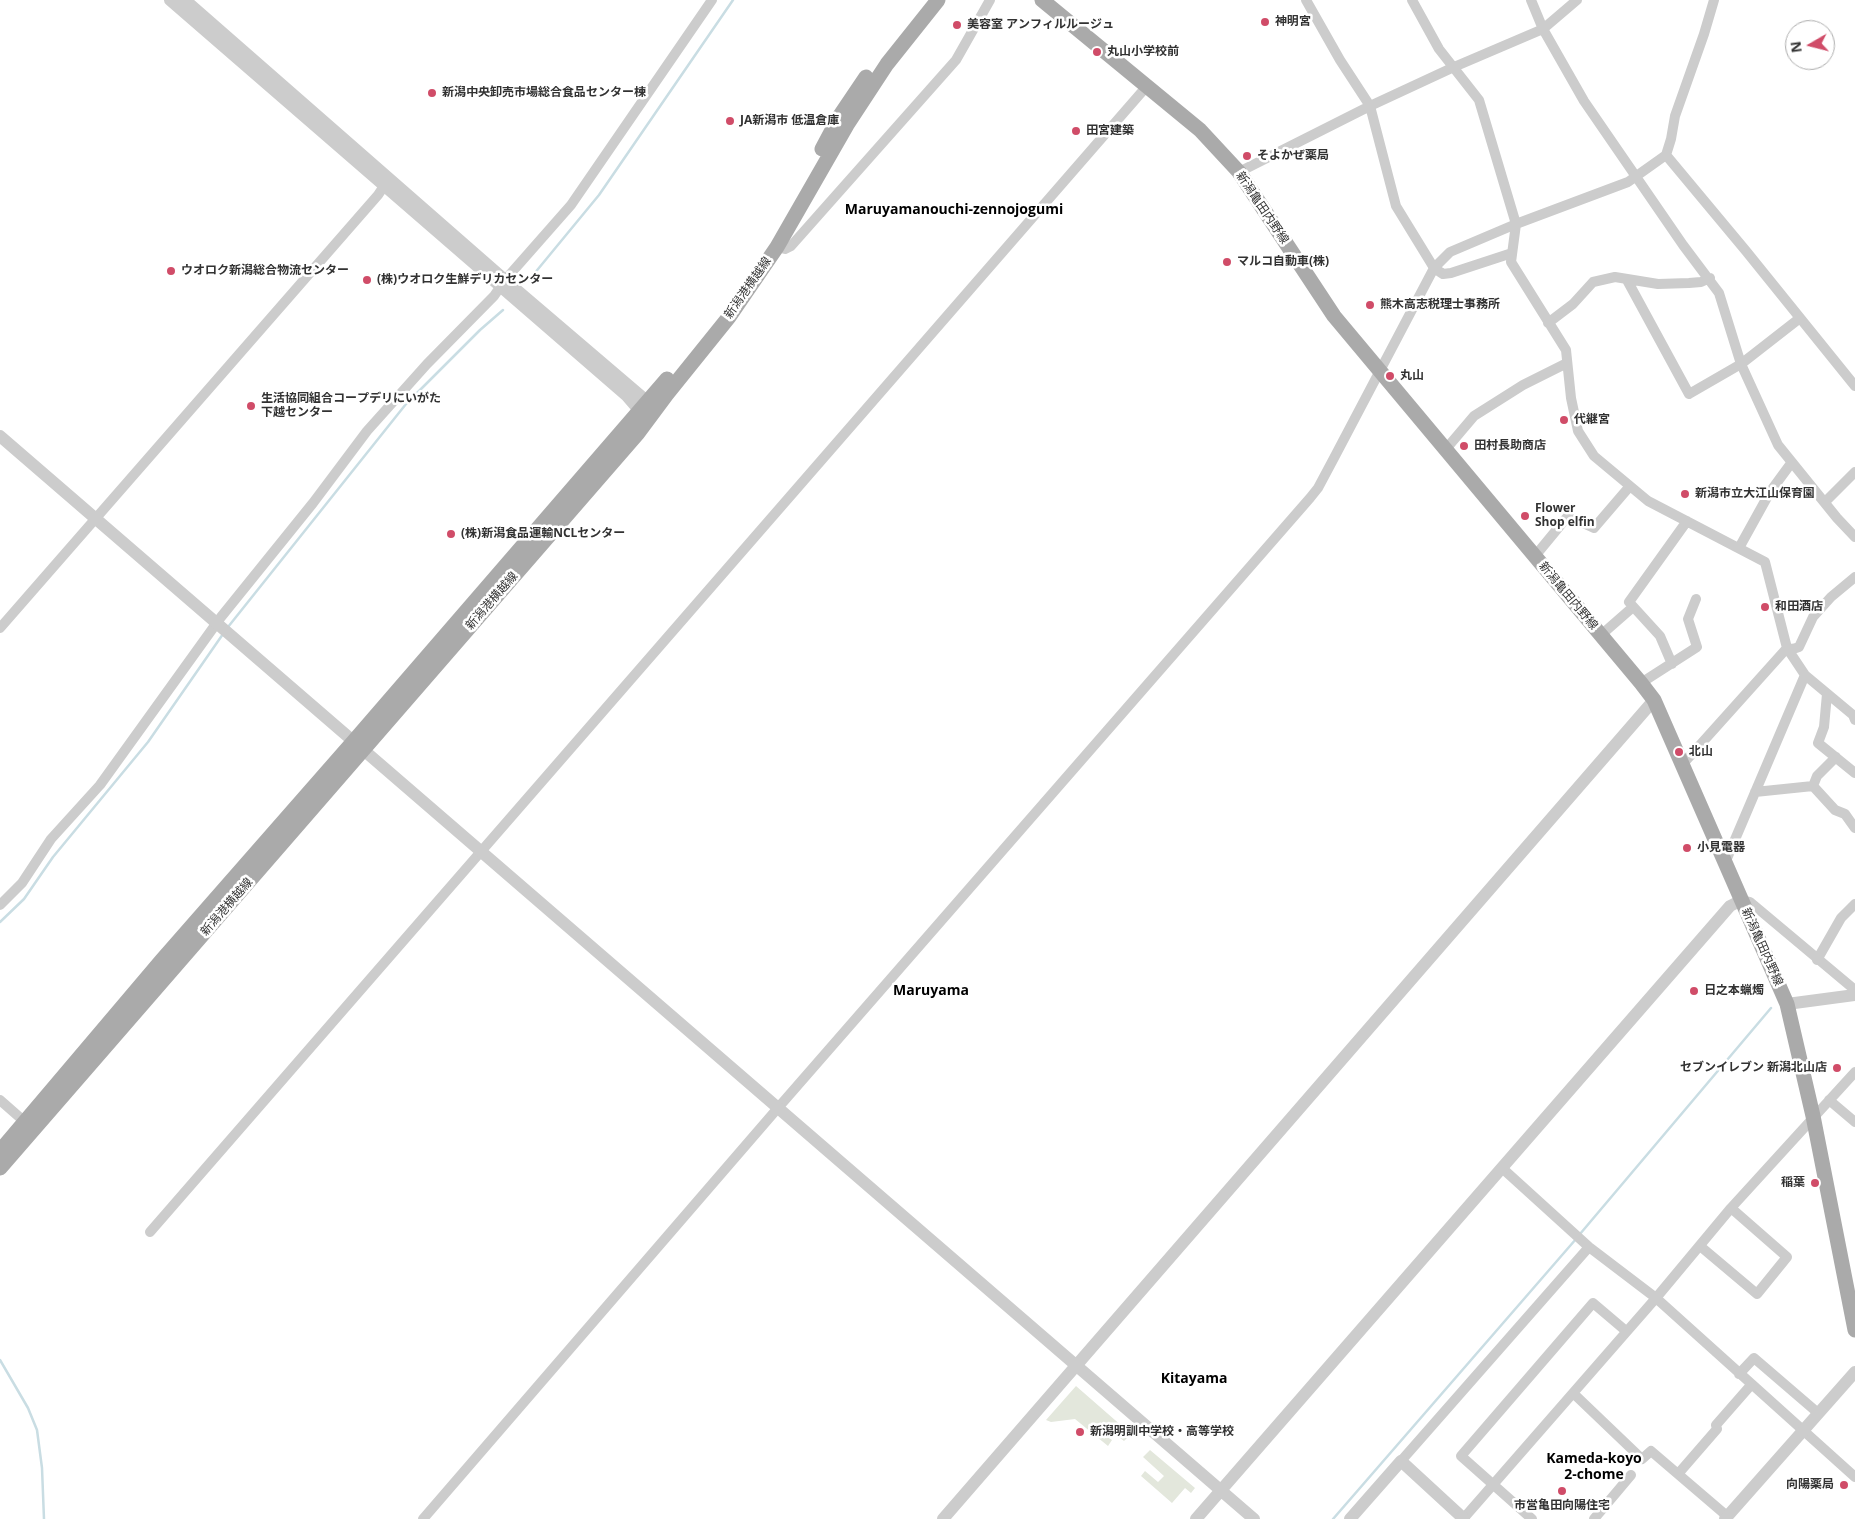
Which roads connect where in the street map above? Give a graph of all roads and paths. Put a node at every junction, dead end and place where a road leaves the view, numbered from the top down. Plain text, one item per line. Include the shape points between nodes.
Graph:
1 (170, 0) edge
2 (185, 0) edge
3 (712, 0) edge
4 (924, 0) edge
5 (938, 0) edge
6 (990, 0) edge
7 (1042, 0) edge
8 (1306, 0) edge
9 (1412, 0) edge
10 (1531, 0) edge
11 (1577, 0) edge
12 (1714, 0) edge
13 (1544, 29) junction
14 (1454, 67) junction
15 (1147, 86) junction
16 (1370, 106) junction
17 (1666, 155) junction
18 (1239, 172) junction
19 (1637, 176) junction
20 (384, 186) junction
21 (1516, 224) junction
22 (777, 247) junction
23 (1512, 253) junction
24 (1434, 268) junction
25 (1710, 278) junction
26 (1627, 280) junction
27 (503, 283) junction
28 (1800, 318) junction
29 (1548, 323) junction
30 (1567, 363) junction
31 (1741, 364) junction
32 (1380, 370) junction
33 (1855, 386) edge
34 (648, 410) junction
35 (0, 436) edge
36 (1446, 449) junction
37 (1792, 462) junction
38 (1855, 472) edge
39 (1630, 486) junction
40 (1825, 502) junction
41 (95, 519) junction
42 (1687, 522) junction
43 (1855, 537) edge
44 (1739, 548) junction
45 (1535, 556) junction
46 (1855, 577) edge
47 (1696, 599) dead end
48 (1633, 607) junction
49 (216, 624) junction
50 (0, 628) edge
51 (1601, 635) junction
52 (1787, 648) junction
53 (1672, 664) junction
54 (1805, 675) junction
55 (1641, 683) junction
56 (1827, 694) junction
57 (1654, 700) junction
58 (1854, 718) edge
59 (359, 745) junction
60 (1836, 757) junction
61 (1682, 765) junction
62 (1855, 773) edge
63 (1813, 786) junction
64 (1756, 792) junction
65 (1855, 828) edge
66 (480, 851) junction
67 (1725, 863) junction
68 (1742, 900) junction
69 (1855, 904) edge
70 (0, 905) edge
71 (1817, 960) junction
72 (1855, 990) edge
73 (1855, 996) edge
74 (1787, 1004) junction
75 (1855, 1072) edge
76 (0, 1100) edge
77 (1829, 1100) junction
78 (777, 1109) junction
79 (1814, 1116) junction
80 (25, 1122) junction
81 (1855, 1122) edge
82 (0, 1150) edge
83 (0, 1168) edge
84 (1502, 1168) junction
85 (1731, 1208) junction
86 (150, 1232) dead end
87 (1700, 1246) junction
88 (1589, 1247) junction
89 (1656, 1298) junction
90 (1855, 1330) edge
91 (1626, 1331) junction
92 (1076, 1366) junction
93 (1855, 1372) edge
94 (1739, 1374) junction
95 (1751, 1385) junction
96 (1573, 1393) junction
97 (1818, 1414) junction
98 (1802, 1431) junction
99 (1401, 1461) junction
100 (1678, 1474) junction
101 (1632, 1475) dead end
102 (1855, 1477) edge
103 (1494, 1486) junction
104 (1221, 1490) junction
105 (1726, 1517) edge
106 (422, 1519) edge
107 (944, 1519) edge
108 (1196, 1519) edge
109 (1254, 1519) edge
110 (1350, 1519) edge
111 (1464, 1519) edge
112 (1532, 1519) edge
113 (1594, 1519) edge

1 - 20 street
2 - 27 street
3 - 27 street via 571,204
4 - 34 main road, 新潟港横越線 via 880,56 839,117 767,243 722,309 660,388
5 - 22 main road, 新潟港横越線 via 882,72 847,125
6 - 22 street via 956,60 791,246 785,249
7 - 15 main road, 新潟亀田内野線
8 - 16 street
9 - 14 street via 1439,49
10 - 13 street
11 - 13 street
12 - 17 street via 1675,116
13 - 14 street
13 - 19 street via 1584,100
14 - 16 street
14 - 21 street via 1479,100
15 - 18 main road, 新潟亀田内野線 via 1200,130
15 - 66 street
16 - 18 street
16 - 24 street via 1396,206
17 - 19 street
17 - 28 street
18 - 32 main road, 新潟亀田内野線 via 1334,316
19 - 21 street
19 - 25 street via 1683,245
20 - 27 street
20 - 41 street
21 - 23 street
21 - 24 street via 1450,252
22 - 34 main road, 新潟港横越線 via 729,317
23 - 24 street via 1451,273 1443,274
23 - 29 street via 1511,262
24 - 32 street
25 - 26 street via 1674,284
25 - 31 street via 1719,293
26 - 29 street via 1615,277 1593,282 1573,304
26 - 31 street via 1689,394
27 - 34 street via 627,396
27 - 49 street via 367,431
28 - 31 street
28 - 33 street
29 - 30 street via 1566,350
30 - 36 street via 1522,385 1474,416
30 - 39 street via 1578,431 1594,456
31 - 37 street via 1778,445
32 - 36 main road, 新潟亀田内野線
32 - 78 street via 1310,498
34 - 59 main road, 新潟港横越線 via 638,434
35 - 41 street
36 - 45 main road, 新潟亀田内野線
37 - 40 street
37 - 44 street via 1770,492
38 - 40 street
39 - 42 street via 1648,501
39 - 45 street via 1594,528 1568,516
40 - 43 street
41 - 49 street
41 - 50 street
42 - 44 street
42 - 48 street via 1629,602
44 - 52 street via 1765,562
45 - 51 main road, 新潟亀田内野線
46 - 52 street via 1813,617 1799,647
47 - 53 street via 1688,619 1697,647
48 - 51 street
48 - 53 street via 1660,636
49 - 59 street
49 - 70 street via 100,785 51,838 22,883
51 - 55 main road, 新潟亀田内野線
52 - 54 street
52 - 61 street
53 - 55 street
54 - 56 street
54 - 64 street
55 - 57 main road, 新潟亀田内野線
56 - 58 street
56 - 60 street via 1824,727 1818,743
57 - 61 main road, 新潟亀田内野線
57 - 92 street
59 - 66 street
59 - 80 main road, 新潟港横越線 via 160,961
59 - 83 main road, 新潟港横越線
60 - 62 street
60 - 63 street via 1817,776
61 - 67 main road, 新潟亀田内野線
63 - 64 street
63 - 65 street via 1835,810 1845,814
64 - 67 street
66 - 78 street
66 - 86 street
67 - 68 main road, 新潟亀田内野線
68 - 71 street via 1750,902
68 - 74 main road, 新潟亀田内野線
68 - 84 street via 1730,906
69 - 71 street via 1842,918
71 - 72 street
73 - 74 street
74 - 79 main road, 新潟亀田内野線
75 - 77 street
76 - 80 street
77 - 79 street
77 - 81 street
78 - 92 street
78 - 106 street
79 - 85 street
79 - 90 main road, 新潟亀田内野線
80 - 82 main road, 新潟港横越線
84 - 88 street
84 - 104 street
85 - 87 street
85 - 87 street via 1787,1258 1757,1294
87 - 89 street
88 - 89 street
88 - 99 street
89 - 91 street
89 - 94 street
91 - 96 street
91 - 103 street via 1593,1303 1462,1456
92 - 104 street
92 - 107 street
93 - 97 street
94 - 95 street
94 - 97 street via 1754,1358
95 - 98 street
95 - 100 street
96 - 100 street via 1642,1459 1650,1451
96 - 103 street
97 - 98 street
98 - 102 street
98 - 105 street
99 - 110 street
99 - 111 street
100 - 105 street
101 - 113 street
103 - 111 street
103 - 112 street
104 - 108 street
104 - 109 street

